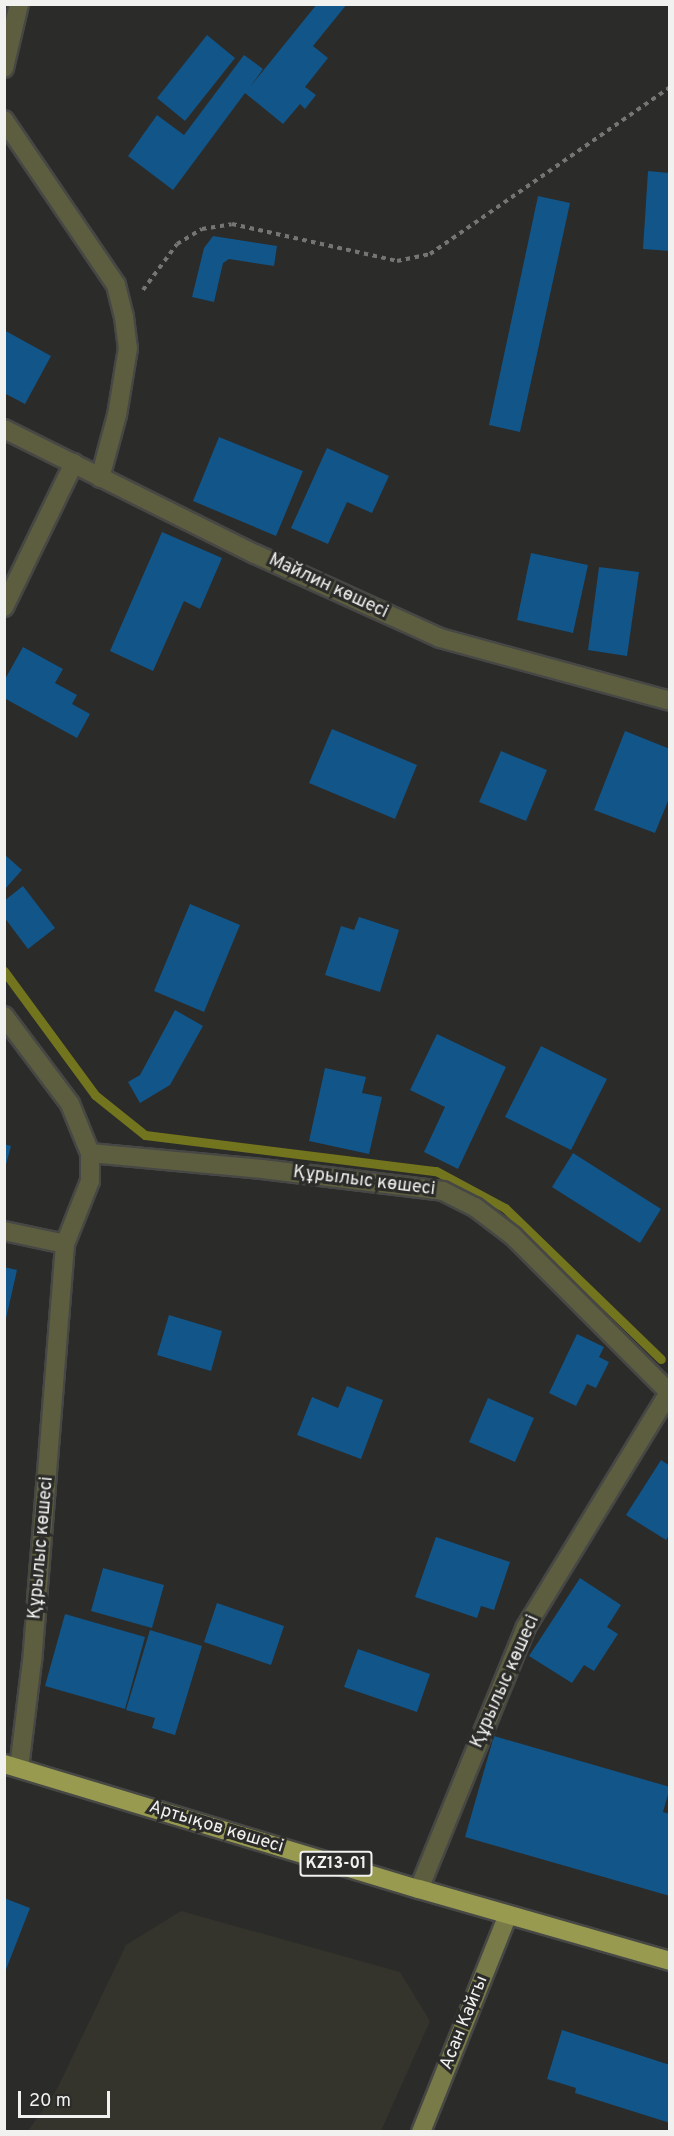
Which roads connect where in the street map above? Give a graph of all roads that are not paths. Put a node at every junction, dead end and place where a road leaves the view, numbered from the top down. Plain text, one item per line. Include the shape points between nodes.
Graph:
1 (18, 4) edge
2 (4, 68) edge
3 (4, 120) edge
4 (4, 429) edge
5 (74, 463) junction
6 (99, 478) junction
7 (4, 607) edge
8 (669, 701) edge
9 (4, 1016) edge
10 (90, 1153) junction
11 (4, 1231) edge
12 (65, 1244) junction
13 (669, 1392) edge
14 (12, 1766) edge
15 (419, 1889) junction
16 (508, 1915) junction
17 (669, 1961) edge
18 (421, 2132) edge

1 - 2 street
3 - 6 street via 116,285 128,348 117,415
4 - 5 street, Майлин көшесі
5 - 6 street, Майлин көшесі
5 - 7 street
6 - 8 street, Майлин көшесі via 440,638
9 - 10 street, Құрылыс көшесі via 70,1104
10 - 12 street, Құрылыс көшесі via 90,1181
10 - 13 street, Құрылыс көшесі via 443,1191 475,1207 513,1236
11 - 12 street
12 - 14 street, Құрылыс көшесі via 33,1661
13 - 15 street, Құрылыс көшесі via 526,1627
14 - 15 highway, Артықов көшесі / KZ13-01
15 - 16 highway, Артықов көшесі / KZ13-01
16 - 17 highway, Артықов көшесі / KZ13-01
16 - 18 main road, Асан Кайгы

